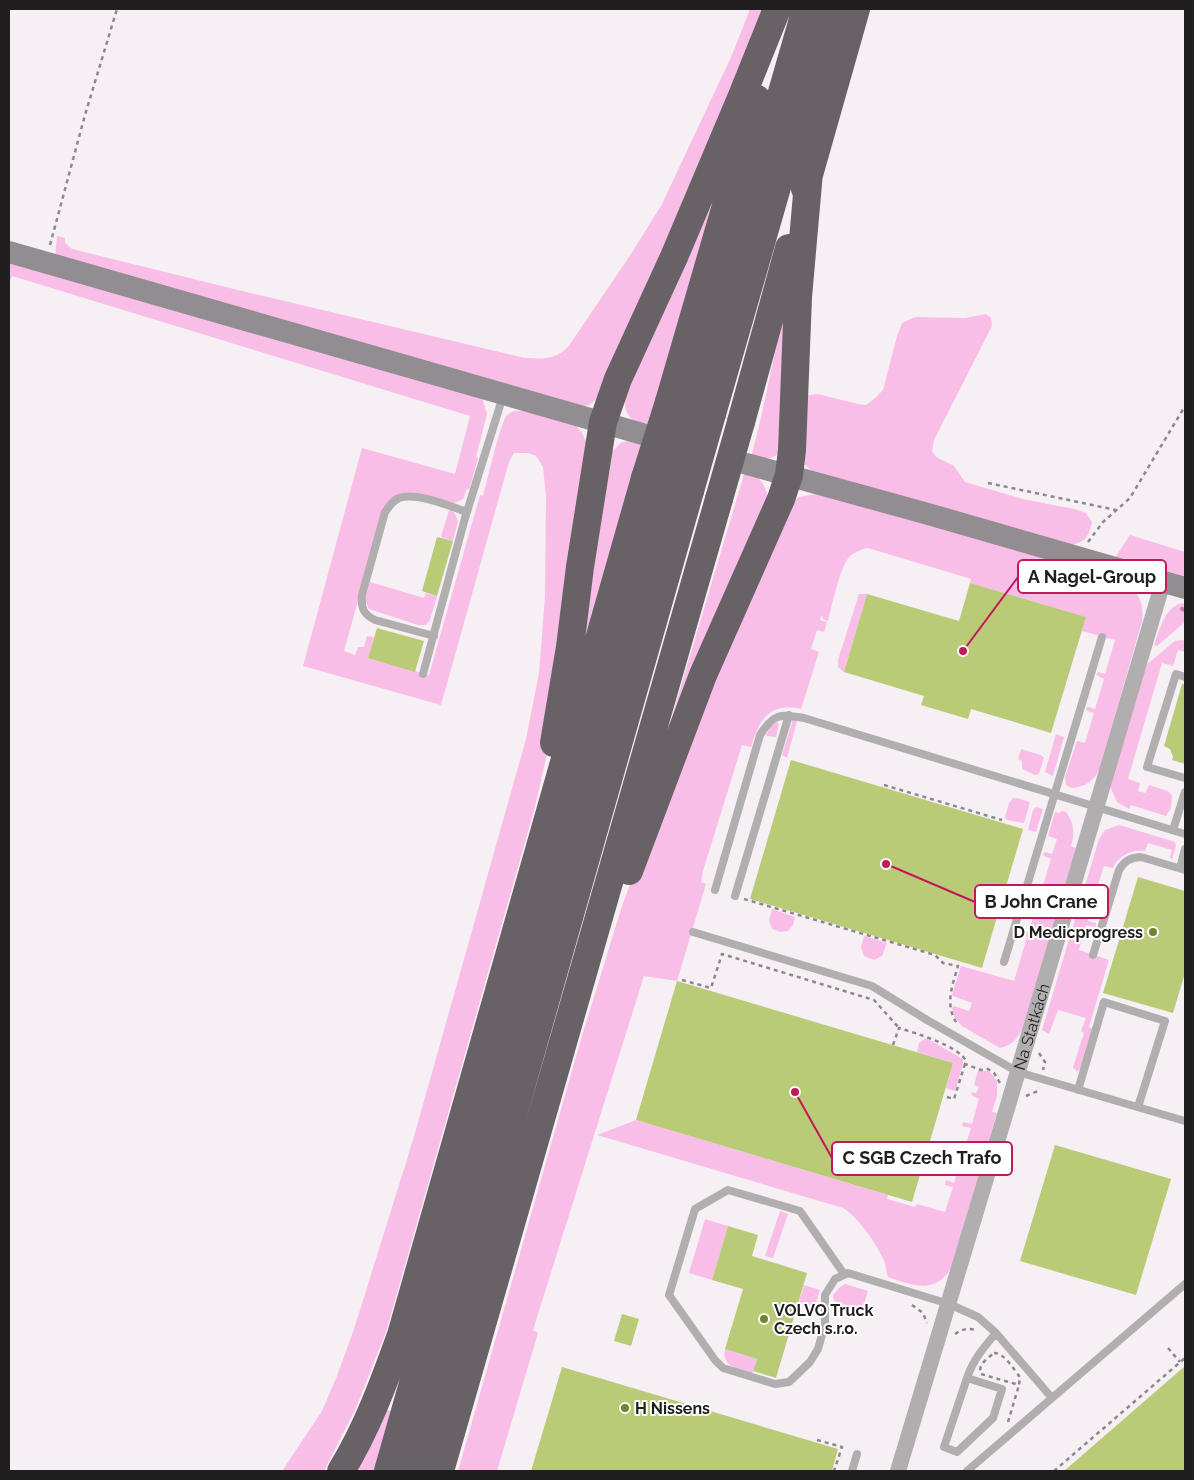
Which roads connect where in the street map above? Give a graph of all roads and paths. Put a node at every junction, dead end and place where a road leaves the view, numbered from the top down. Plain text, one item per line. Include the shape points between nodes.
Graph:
1 (116, 9) edge
2 (777, 9) edge
3 (784, 9) edge
4 (806, 9) edge
5 (828, 9) edge
6 (856, 9) edge
7 (809, 172) junction
8 (9, 252) edge
9 (45, 263) junction
10 (503, 394) junction
11 (1185, 406) edge
12 (691, 408) junction
13 (603, 422) junction
14 (646, 434) dead end
15 (747, 464) dead end
16 (789, 475) junction
17 (988, 483) dead end
18 (668, 485) junction
19 (1116, 510) junction
20 (467, 512) junction
21 (1080, 558) junction
22 (1163, 582) junction
23 (1185, 588) edge
24 (434, 636) junction
25 (1102, 637) dead end
26 (424, 674) dead end
27 (1185, 677) edge
28 (789, 715) junction
29 (1185, 778) edge
30 (884, 785) dead end
31 (1185, 792) edge
32 (1054, 794) junction
33 (1096, 806) junction
34 (1002, 820) dead end
35 (1173, 830) junction
36 (1185, 834) edge
37 (1185, 849) edge
38 (536, 863) junction
39 (1182, 869) edge
40 (714, 890) dead end
41 (734, 896) joint
42 (693, 932) dead end
43 (1093, 955) dead end
44 (1004, 962) dead end
45 (682, 980) dead end
46 (899, 1028) junction
47 (962, 1029) dead end
48 (893, 1045) dead end
49 (558, 1062) junction
50 (965, 1064) junction
51 (987, 1069) dead end
52 (1018, 1072) junction
53 (1078, 1090) junction
54 (947, 1097) dead end
55 (1138, 1107) junction
56 (1185, 1121) edge
57 (844, 1274) junction
58 (1185, 1284) edge
59 (908, 1303) dead end
60 (949, 1304) junction
61 (996, 1333) junction
62 (937, 1343) junction
63 (984, 1348) junction
64 (1168, 1348) dead end
65 (991, 1356) junction
66 (1185, 1358) edge
67 (1180, 1362) junction
68 (967, 1378) junction
69 (1052, 1398) junction
70 (817, 1440) dead end
71 (857, 1454) dead end
72 (341, 1471) edge
73 (388, 1471) edge
74 (412, 1471) edge
75 (440, 1471) edge
76 (834, 1471) edge
77 (852, 1471) edge
78 (898, 1471) edge
79 (967, 1471) edge
80 (1054, 1471) edge

1 - 9 path
2 - 13 highway via 674,257 618,379
3 - 12 highway
4 - 12 highway
5 - 12 highway
6 - 7 highway
7 - 16 highway via 798,297
7 - 49 highway, bridge
8 - 9 main road
9 - 10 main road
10 - 13 main road
10 - 20 lane
11 - 19 path via 1138,486
12 - 18 highway, bridge
12 - 18 highway, bridge
13 - 14 main road
13 - 38 highway
15 - 16 main road
16 - 21 main road
16 - 49 highway via 781,500 703,675
17 - 19 path
18 - 38 highway
18 - 73 highway
18 - 74 highway
19 - 21 path via 1096,530
20 - 24 lane
20 - 24 lane via 423,498 407,496 397,499 385,512 362,596 362,608 367,616
21 - 22 main road
22 - 23 main road
22 - 33 street, Na Statkách
24 - 26 lane
25 - 32 lane
27 - 29 lane via 1176,674 1147,767
28 - 32 lane
28 - 40 lane via 774,718 760,735
28 - 41 lane
30 - 34 path
31 - 35 lane
32 - 33 lane
32 - 44 lane
33 - 35 lane
33 - 52 street, Na Statkách
35 - 36 lane
37 - 39 lane
38 - 72 highway via 401,1335 378,1397
39 - 43 lane via 1141,857 1123,863
41 - 47 path via 935,955 943,963 958,966 949,1006
42 - 52 lane via 872,986
45 - 46 path via 711,988 722,954 874,1000
46 - 48 path
46 - 50 path via 939,1042 963,1056
49 - 75 highway
50 - 51 path
50 - 54 path via 954,1099
52 - 53 lane
52 - 60 street, Na Statkách
53 - 55 lane
53 - 55 lane via 1104,1002 1165,1021
55 - 56 lane
57 - 57 lane via 835,1279 825,1295 825,1324 818,1349 810,1362 789,1382 775,1384 724,1368 714,1360 669,1295 695,1209 728,1190 800,1211
57 - 60 lane via 848,1272
58 - 69 lane
59 - 62 path via 923,1313 928,1326 926,1338
60 - 61 lane via 978,1317
60 - 62 street, Na Statkách
61 - 63 lane
61 - 69 lane
62 - 63 path via 946,1346 955,1334 968,1329 980,1332 982,1339 979,1342
62 - 78 street, Na Statkách
63 - 65 path
63 - 68 lane via 975,1358
64 - 67 path
65 - 65 path via 981,1366 981,1374 1019,1385 1020,1377 1005,1358 997,1353
66 - 67 path
67 - 80 path
68 - 68 lane via 944,1447 957,1452 993,1418 1002,1389
69 - 79 lane
70 - 76 path via 842,1447
71 - 77 lane

